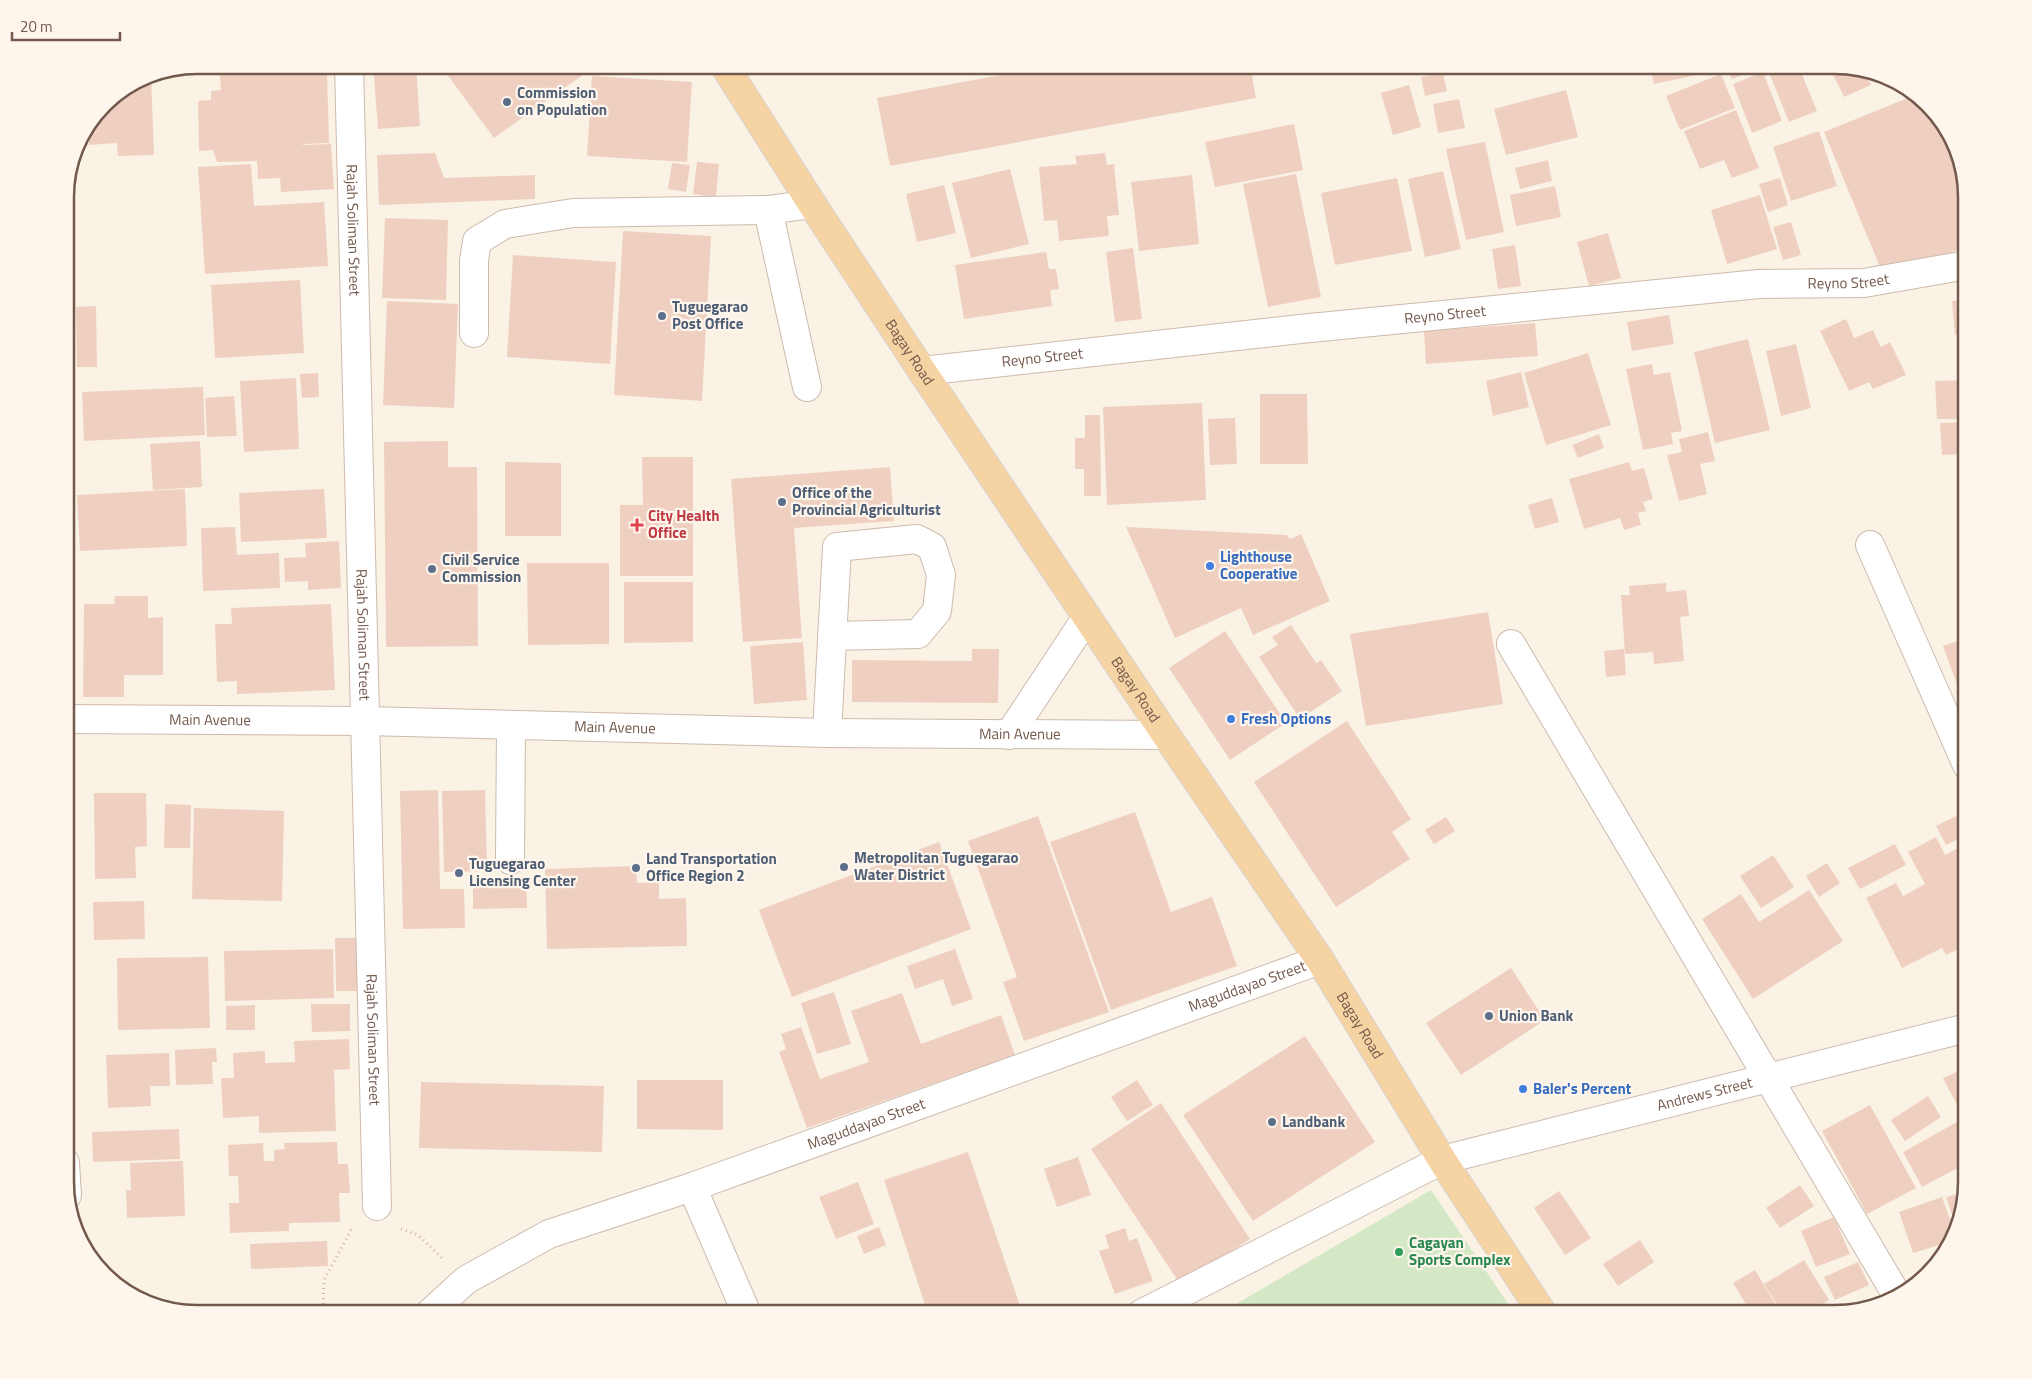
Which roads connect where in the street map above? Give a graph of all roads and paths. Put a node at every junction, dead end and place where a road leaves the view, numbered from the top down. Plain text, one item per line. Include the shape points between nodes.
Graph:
1 (349, 74) edge
2 (730, 74) edge
3 (812, 204) junction
4 (768, 210) junction
5 (1958, 267) edge
6 (474, 332) dead end
7 (922, 371) junction
8 (807, 387) dead end
9 (1870, 545) dead end
10 (1087, 617) junction
11 (832, 636) junction
12 (1511, 644) dead end
13 (74, 719) edge
14 (366, 721) junction
15 (511, 725) junction
16 (827, 733) junction
17 (1009, 735) junction
18 (1166, 735) junction
19 (1958, 745) edge
20 (510, 860) dead end
21 (1320, 960) junction
22 (1958, 1030) edge
23 (1768, 1078) junction
24 (1442, 1160) junction
25 (692, 1187) junction
26 (377, 1206) dead end
27 (360, 1227) dead end
28 (395, 1227) dead end
29 (466, 1280) junction
30 (1894, 1290) edge
31 (323, 1305) edge
32 (439, 1305) edge
33 (743, 1305) edge
34 (1159, 1305) edge
35 (1537, 1305) edge

1 - 14 street, Rajah Soliman Street
2 - 3 main road, Bagay Road
3 - 4 street
3 - 7 main road, Bagay Road
4 - 6 street via 573,213 505,224 476,241
4 - 8 street
5 - 7 street, Reyno Street via 1864,283 1760,284 1300,329
7 - 10 main road, Bagay Road
9 - 19 street
10 - 17 street
10 - 18 main road, Bagay Road
11 - 11 street via 918,634 937,611 941,574 932,547 917,539 837,547
11 - 16 street
12 - 23 street
13 - 14 street, Main Avenue
14 - 15 street, Main Avenue
14 - 26 street, Rajah Soliman Street
15 - 16 street, Main Avenue
15 - 20 street
16 - 17 street, Main Avenue
17 - 18 street, Main Avenue
18 - 21 main road, Bagay Road
21 - 24 main road, Bagay Road
21 - 25 street, Maguddayao Street
22 - 23 street, Andrews Street
23 - 24 street, Andrews Street
23 - 30 street
24 - 34 street, Andrews Street
24 - 35 main road, Bagay Road
25 - 29 street, Maguddayao Street via 550,1234
25 - 33 street
27 - 31 path via 351,1230 324,1280
28 - 29 path via 418,1235
29 - 32 street, Maguddayao Street

